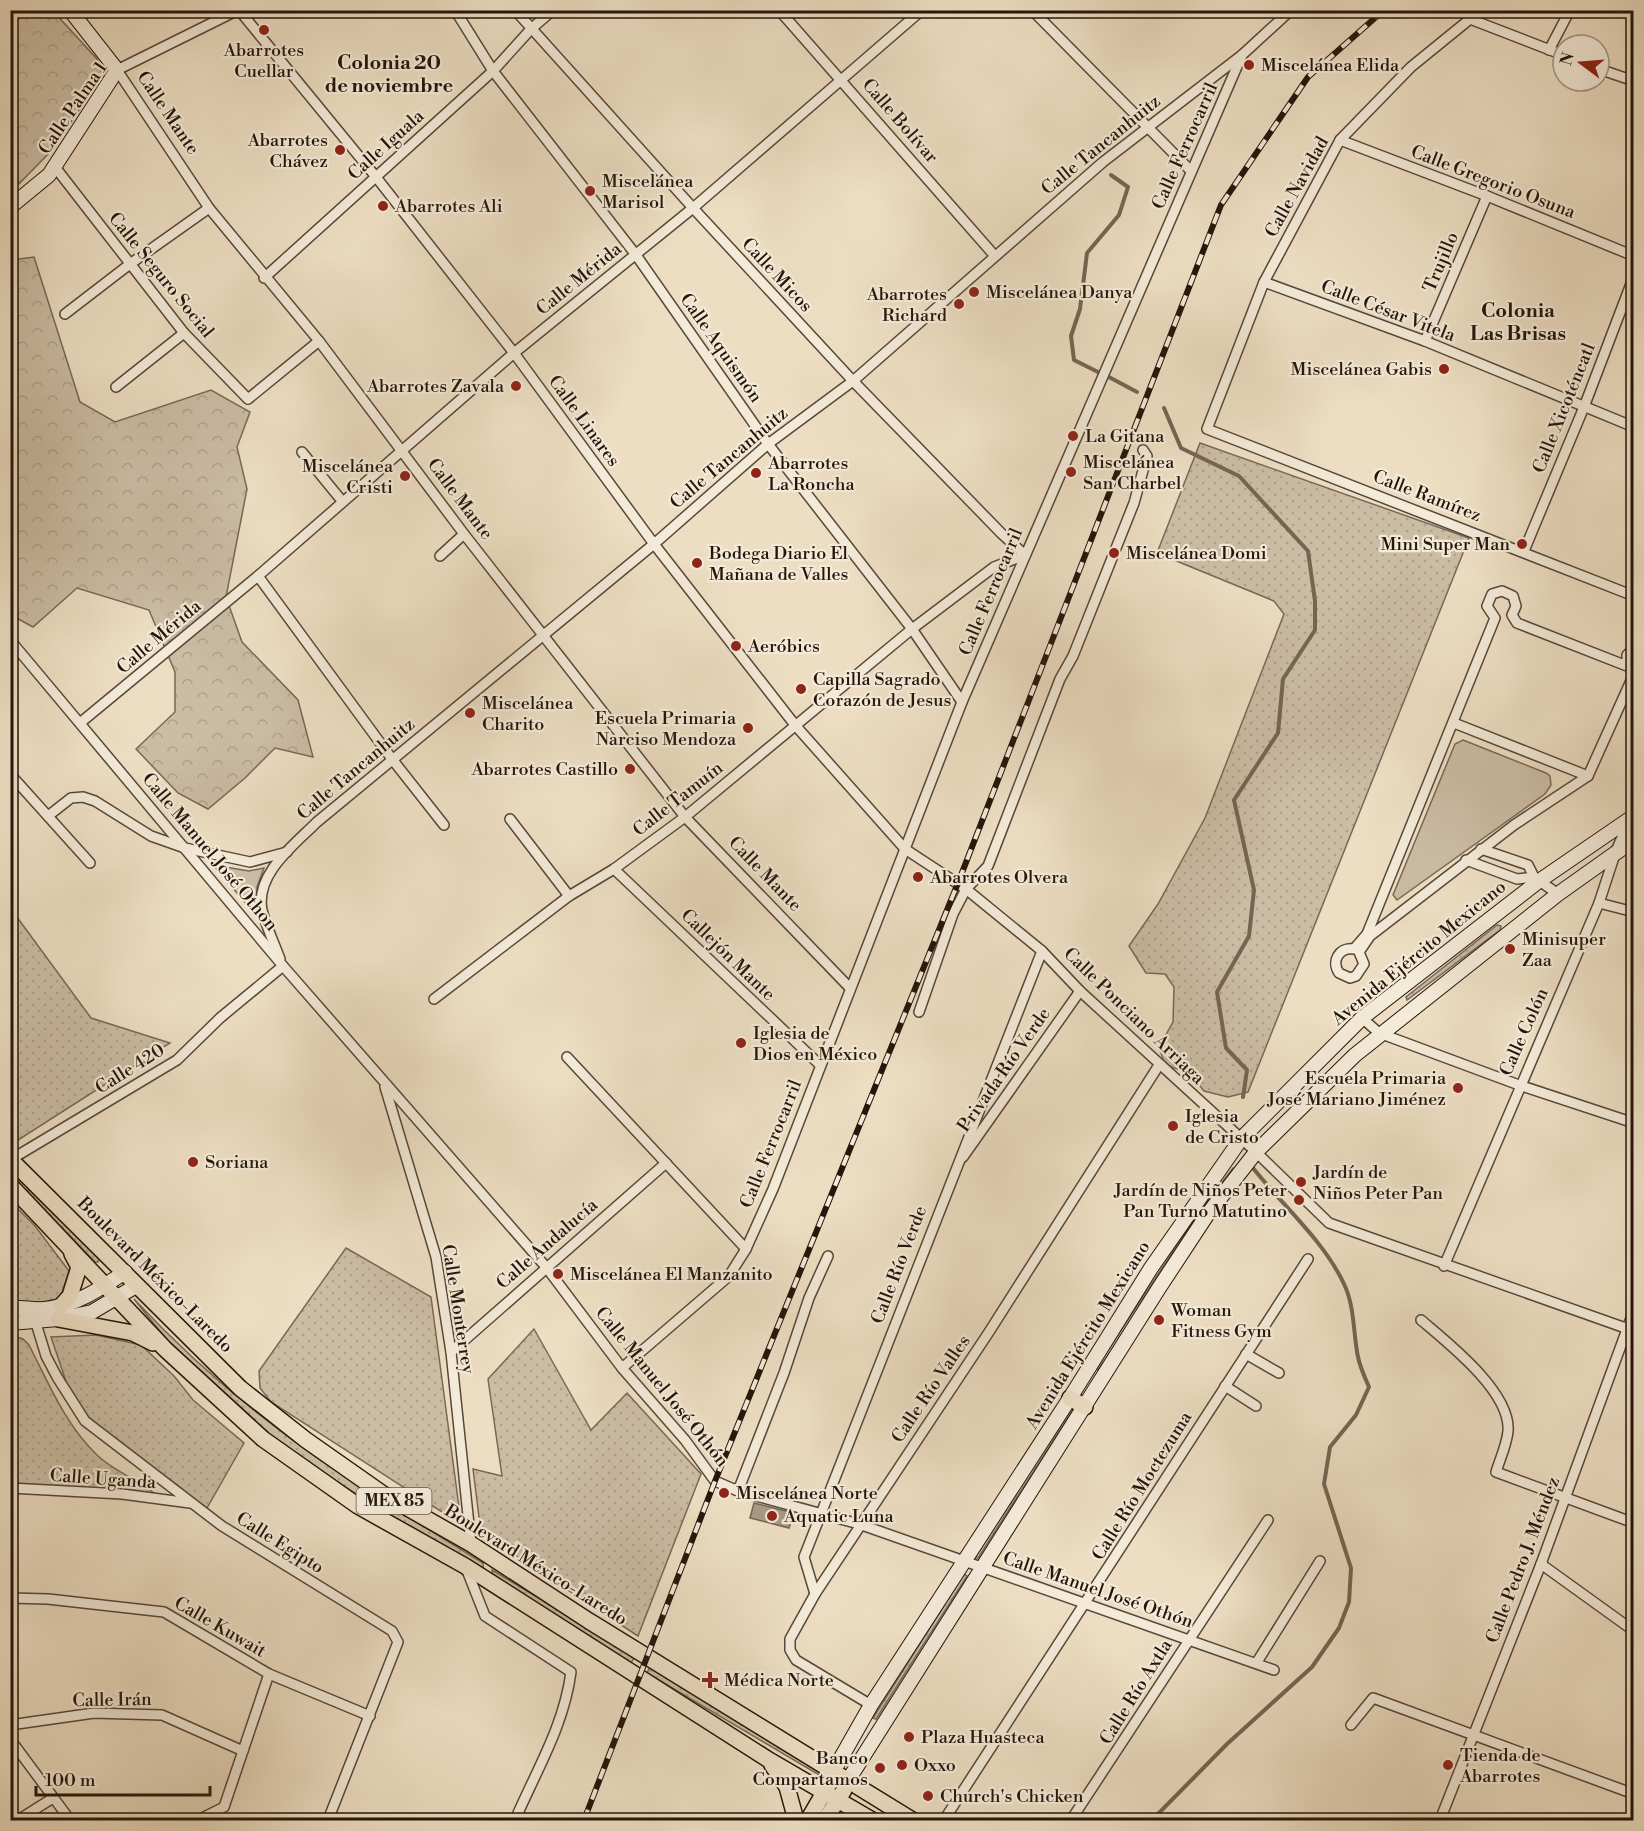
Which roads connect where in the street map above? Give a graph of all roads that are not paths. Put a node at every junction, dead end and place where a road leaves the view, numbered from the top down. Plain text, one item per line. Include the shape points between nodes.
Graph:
1 (70, 10) edge
2 (238, 10) edge
3 (455, 10) edge
4 (515, 10) edge
5 (554, 10) edge
6 (779, 10) edge
7 (922, 10) edge
8 (1032, 10) edge
9 (1291, 10) edge
10 (1485, 10) edge
11 (1570, 10) edge
12 (1470, 19) junction
13 (531, 29) junction
14 (1549, 50) joint
15 (1242, 55) junction
16 (117, 70) junction
17 (493, 71) junction
18 (1611, 73) edge
19 (842, 80) junction
20 (1634, 81) edge
21 (1148, 128) junction
22 (1340, 140) junction
23 (55, 167) junction
24 (1191, 171) junction
25 (376, 177) junction
26 (1487, 196) junction
27 (10, 207) edge
28 (209, 208) junction
29 (693, 208) junction
30 (636, 255) junction
31 (994, 255) junction
32 (1634, 256) edge
33 (130, 264) junction
34 (1634, 276) edge
35 (264, 278) junction
36 (1264, 282) junction
37 (65, 314) dead end
38 (184, 333) junction
39 (319, 341) junction
40 (1425, 341) junction
41 (514, 353) junction
42 (853, 381) junction
43 (116, 387) dead end
44 (1584, 407) junction
45 (1634, 427) edge
46 (1207, 429) joint
47 (768, 444) junction
48 (1143, 450) dead end
49 (401, 451) junction
50 (302, 452) dead end
51 (342, 501) junction
52 (464, 534) junction
53 (654, 544) junction
54 (1524, 551) junction
55 (1025, 555) junction
56 (440, 556) dead end
57 (258, 576) junction
58 (1634, 596) edge
59 (912, 629) junction
60 (543, 636) junction
61 (10, 640) edge
62 (1634, 648) edge
63 (1634, 674) edge
64 (962, 702) junction
65 (80, 723) junction
66 (1454, 723) junction
67 (795, 725) junction
68 (392, 759) junction
69 (10, 774) edge
70 (1588, 776) junction
71 (1633, 815) edge
72 (48, 816) junction
73 (685, 817) junction
74 (510, 819) dead end
75 (444, 825) dead end
76 (1634, 840) edge
77 (185, 848) junction
78 (905, 849) junction
79 (1481, 849) junction
80 (1616, 851) junction
81 (287, 852) junction
82 (1466, 860) junction
83 (90, 863) dead end
84 (614, 869) junction
85 (1537, 879) junction
86 (966, 889) junction
87 (1558, 894) junction
88 (569, 896) junction
89 (1599, 903) junction
90 (1634, 912) edge
91 (1042, 951) junction
92 (283, 966) junction
93 (849, 987) junction
94 (1080, 991) junction
95 (434, 999) dead end
96 (919, 1012) dead end
97 (1362, 1018) junction
98 (1379, 1034) junction
99 (567, 1057) dead end
100 (820, 1065) junction
101 (1159, 1065) junction
102 (385, 1085) junction
103 (1519, 1085) junction
104 (1634, 1123) edge
105 (1241, 1139) junction
106 (1256, 1152) junction
107 (11, 1160) edge
108 (666, 1162) junction
109 (955, 1168) junction
110 (10, 1185) edge
111 (69, 1248) junction
112 (746, 1249) junction
113 (828, 1256) dead end
114 (1308, 1259) dead end
115 (1444, 1266) junction
116 (546, 1267) junction
117 (125, 1272) junction
118 (105, 1286) junction
119 (136, 1286) junction
120 (117, 1299) junction
121 (10, 1308) edge
122 (1634, 1310) edge
123 (60, 1313) junction
124 (35, 1320) junction
125 (1421, 1320) dead end
126 (10, 1323) edge
127 (1630, 1330) edge
128 (165, 1349) junction
129 (451, 1352) junction
130 (1246, 1353) junction
131 (622, 1368) junction
132 (1279, 1373) dead end
133 (1225, 1386) junction
134 (1070, 1398) junction
135 (1256, 1406) dead end
136 (1085, 1407) junction
137 (10, 1488) edge
138 (738, 1491) junction
139 (1565, 1498) junction
140 (194, 1503) junction
141 (821, 1514) junction
142 (1268, 1520) dead end
143 (1634, 1523) edge
144 (859, 1524) junction
145 (471, 1544) junction
146 (1320, 1561) dead end
147 (963, 1562) junction
148 (1540, 1564) junction
149 (465, 1566) junction
150 (981, 1567) junction
151 (814, 1594) junction
152 (10, 1598) edge
153 (1087, 1603) junction
154 (1634, 1630) edge
155 (1190, 1639) junction
156 (1257, 1662) junction
157 (1274, 1670) dead end
158 (269, 1674) junction
159 (871, 1705) junction
160 (370, 1716) junction
161 (10, 1725) edge
162 (1351, 1725) dead end
163 (1472, 1734) junction
164 (10, 1738) edge
165 (243, 1751) junction
166 (769, 1760) junction
167 (833, 1772) junction
168 (848, 1782) junction
169 (1634, 1794) edge
170 (833, 1795) junction
171 (53, 1798) junction
172 (18, 1821) edge
173 (70, 1821) edge
174 (198, 1821) edge
175 (328, 1821) edge
176 (515, 1821) edge
177 (796, 1821) edge
178 (808, 1821) edge
179 (825, 1821) edge
180 (872, 1821) edge
181 (912, 1821) edge
182 (944, 1821) edge
183 (1071, 1821) edge
184 (1440, 1821) edge

1 - 16 main road, Calle Mante
2 - 16 street, Calle Palma 1
2 - 25 street, Calle Linares
3 - 17 street, Calle Aquismón
4 - 13 street, Calle Micos
5 - 13 street, Calle Iguala
6 - 19 street, Calle Bolívar
7 - 19 street, Calle Mérida
8 - 21 street
9 - 15 street, Calle Tancanhuitz
10 - 12 street, Calle Navidad
11 - 14 street
12 - 14 street
12 - 22 street, Calle Navidad via 1411,67
13 - 17 street, Calle Iguala
13 - 29 street, Calle Micos
15 - 21 street, Calle Tancanhuitz
15 - 24 street, Calle Ferrocarril
16 - 23 main road, Calle Palma 1
16 - 28 street, Calle Mante
17 - 25 street, Calle Iguala
17 - 30 street, Calle Aquismón
18 - 20 street
19 - 29 street, Calle Mérida
19 - 31 street, Calle Bolívar
21 - 24 street
21 - 31 street, Calle Tancanhuitz
22 - 26 street, Calle Gregorio Osuna
22 - 36 street, Calle Navidad
23 - 27 main road, Calle Palma 1
23 - 33 street, Calle Seguro Social
24 - 55 street, Calle Ferrocarril
25 - 35 street, Calle Iguala
25 - 41 street, Calle Linares
26 - 32 street, Calle Gregorio Osuna
26 - 40 street, Trujillo
28 - 33 street
28 - 35 street, Calle Mante
29 - 30 street, Calle Mérida
29 - 42 street, Calle Micos
30 - 41 street, Calle Mérida
30 - 47 street, Calle Aquismón
31 - 42 street, Calle Tancanhuitz
33 - 37 street
33 - 38 street, Calle Seguro Social
34 - 44 street, Calle Xicoténcatl
35 - 39 street, Calle Mante
36 - 40 street, Calle César Vitela
36 - 46 street, Calle Navidad
38 - 39 street, Calle Seguro Social via 248,399
38 - 43 street
39 - 49 street, Calle Mante
40 - 44 street, Calle César Vitela
41 - 49 street, Calle Mérida
41 - 53 street, Calle Linares
42 - 47 street, Calle Tancanhuitz
42 - 55 street, Calle Micos
44 - 45 street, Calle César Vitela
44 - 54 street, Calle Xicoténcatl
46 - 54 street, Calle Ramírez
47 - 53 street, Calle Tancanhuitz
47 - 59 street, Calle Aquismón
48 - 86 street via 1147,456 1134,503 1073,656 1060,679 988,866
49 - 51 street, Calle Mérida
49 - 52 street, Calle Mante
50 - 51 street
51 - 57 street, Calle Mérida
52 - 56 street
52 - 60 street, Calle Mante
53 - 60 street, Calle Tancanhuitz
53 - 67 street, Calle Linares
54 - 58 street, Calle Ramírez
55 - 59 street, Calle Tamuín via 994,567
55 - 64 street, Calle Ferrocarril
57 - 65 street, Calle Mérida
57 - 68 street
59 - 64 street, Calle Aquismón
59 - 67 street, Calle Tamuín
60 - 68 street, Calle Tancanhuitz
60 - 73 street, Calle Mante
61 - 65 street, Calle Manuel José Othon
62 - 66 street via 1627,655 1627,666 1517,623 1512,615 1516,606 1513,596 1496,591 1487,606 1495,618
63 - 70 street
64 - 78 street, Calle Ferrocarril
65 - 77 street, Calle Manuel José Othon
66 - 70 street
66 - 82 street via 1367,934 1354,949 1337,956 1339,973 1350,978 1361,971 1364,964 1359,952 1370,936
67 - 73 street, Calle Tamuín
67 - 78 street, Calle Linares
68 - 75 street
68 - 81 street, Calle Tancanhuitz
69 - 72 street
70 - 79 street
71 - 80 street, Calle Colón
71 - 85 main road, Avenida Ejército Mexicano
72 - 77 street via 71,798 83,797 151,836
72 - 83 street
73 - 84 street, Calle Tamuín
73 - 93 street, Calle Mante
74 - 88 street
76 - 80 main road, Avenida Ejército Mexicano
77 - 81 street via 250,862
77 - 92 street, Calle Manuel José Othon
78 - 86 street, Calle Ponciano Arriaga
78 - 93 street, Calle Ferrocarril
79 - 82 street
79 - 85 street via 1528,865
80 - 87 main road, Avenida Ejército Mexicano
80 - 89 street, Calle Colón
81 - 92 street, Calle Tancanhuitz via 263,884 262,901
82 - 85 street via 1517,879
84 - 88 street, Calle Tamuín
84 - 100 street, Callejón Mante
85 - 87 street
85 - 97 main road, Avenida Ejército Mexicano
86 - 91 street, Calle Ponciano Arriaga
86 - 96 street via 949,925
87 - 98 main road, Avenida Ejército Mexicano
88 - 95 street, Calle Tamuín
89 - 90 street
89 - 103 street, Calle Colón
91 - 94 street, Calle Ponciano Arriaga
91 - 109 street, Calle Río Verde
92 - 102 street, Calle Manuel José Othon
92 - 107 street, Calle 420 via 220,1017 177,1060
93 - 100 street, Calle Ferrocarril
94 - 101 street, Calle Ponciano Arriaga
94 - 109 street, Privada Río Verde
97 - 98 street
97 - 105 main road, Avenida Ejército Mexicano
98 - 103 street
98 - 106 main road, Avenida Ejército Mexicano
99 - 108 street, Calle Ferrocarril
100 - 112 street, Calle Ferrocarril
101 - 105 street, Calle Ponciano Arriaga
101 - 144 street, Calle Río Valles via 989,1332
102 - 116 street, Calle Manuel José Othón
102 - 129 street, Calle Monterrey via 436,1257
103 - 104 street
103 - 115 street, Calle Colón
105 - 106 street, Calle Ponciano Arriaga
105 - 134 main road, Avenida Ejército Mexicano via 1151,1268
106 - 115 street, Calle Ponciano Arriaga via 1329,1223
106 - 136 main road, Avenida Ejército Mexicano via 1207,1215
107 - 117 main road, Boulevard México-Laredo / MEX 85
108 - 112 street, Calle Ferrocarril
108 - 116 street, Calle Andalucía
109 - 141 street, Calle Río Verde
110 - 111 main road, MEX 85
111 - 118 main road, MEX 85
111 - 123 main road via 79,1267
112 - 131 street, Calle Ferrocarril via 729,1276
113 - 138 street
114 - 130 street, Calle Río Moctezuma
115 - 127 street, Calle Ponciano Arriaga
116 - 129 street, Calle Andalucía
116 - 131 street, Calle Manuel José Othón
117 - 118 main road
117 - 119 main road, Boulevard México-Laredo / MEX 85
118 - 120 main road, MEX 85
118 - 123 main road
119 - 120 main road
119 - 145 main road, Boulevard México-Laredo / MEX 85 via 240,1388 306,1440 383,1494
120 - 123 main road via 92,1312
120 - 128 main road, MEX 85
121 - 123 main road
122 - 127 street, Calle Pedro J. Méndez
123 - 124 main road
123 - 128 main road via 133,1332
124 - 126 main road
124 - 140 street, Calle Egipto via 46,1356 85,1421
125 - 139 street via 1475,1367 1503,1408 1508,1431 1496,1472
127 - 139 street, Calle Pedro J. Méndez
128 - 149 main road, MEX 85 via 263,1438 358,1506
129 - 145 street, Calle Monterrey
130 - 132 street
130 - 133 street, Calle Río Moctezuma
131 - 138 street, Calle Manuel José Othón via 715,1481
133 - 135 street
133 - 153 street, Calle Río Moctezuma
134 - 136 main road
134 - 147 main road, Avenida Ejército Mexicano
136 - 150 main road, Avenida Ejército Mexicano
137 - 140 street, Calle Uganda via 122,1494
138 - 141 street, Calle Manuel José Othón
139 - 143 street
139 - 148 street, Calle Pedro J. Méndez
140 - 160 street, Calle Egipto via 222,1526 392,1631 398,1642
141 - 144 street, Calle Manuel José Othón
141 - 151 street, Calle Río Verde via 804,1557
142 - 155 street, Calle Río Axtla
144 - 147 street, Calle Manuel José Othón
144 - 151 street, Calle Río Valles
145 - 167 main road, Boulevard México-Laredo / MEX 85
146 - 156 street
147 - 150 street, Calle Manuel José Othón
147 - 159 main road, Avenida Ejército Mexicano
148 - 154 street
148 - 163 street, Calle Pedro J. Méndez
149 - 166 main road, MEX 85
149 - 176 street via 484,1616 571,1672 551,1745
150 - 153 street, Calle Manuel José Othón
150 - 168 main road, Avenida Ejército Mexicano
151 - 159 street, Calle Río Valles via 790,1639 790,1650 796,1660
152 - 158 street, Calle Kuwait via 164,1612
153 - 155 street, Calle Manuel José Othón
153 - 182 street, Calle Río Moctezuma
155 - 156 street, Calle Manuel José Othón
155 - 183 street, Calle Río Axtla
156 - 157 street, Calle Manuel José Othón
158 - 160 street, Calle Kuwait
158 - 165 street
159 - 167 main road, Avenida Ejército Mexicano
160 - 175 street, Calle Egipto
161 - 165 street, Calle Irán via 94,1713 162,1715
162 - 163 street via 1373,1698
163 - 169 street
163 - 184 street, Calle Pedro J. Méndez
164 - 171 street
165 - 174 street via 224,1807
166 - 170 main road, MEX 85
166 - 177 main road via 787,1787
167 - 168 main road, Boulevard México-Laredo
167 - 170 main road
168 - 170 main road
168 - 181 main road, Boulevard México-Laredo
170 - 178 main road
170 - 179 main road
170 - 180 main road, MEX 85
171 - 172 street
171 - 173 street

